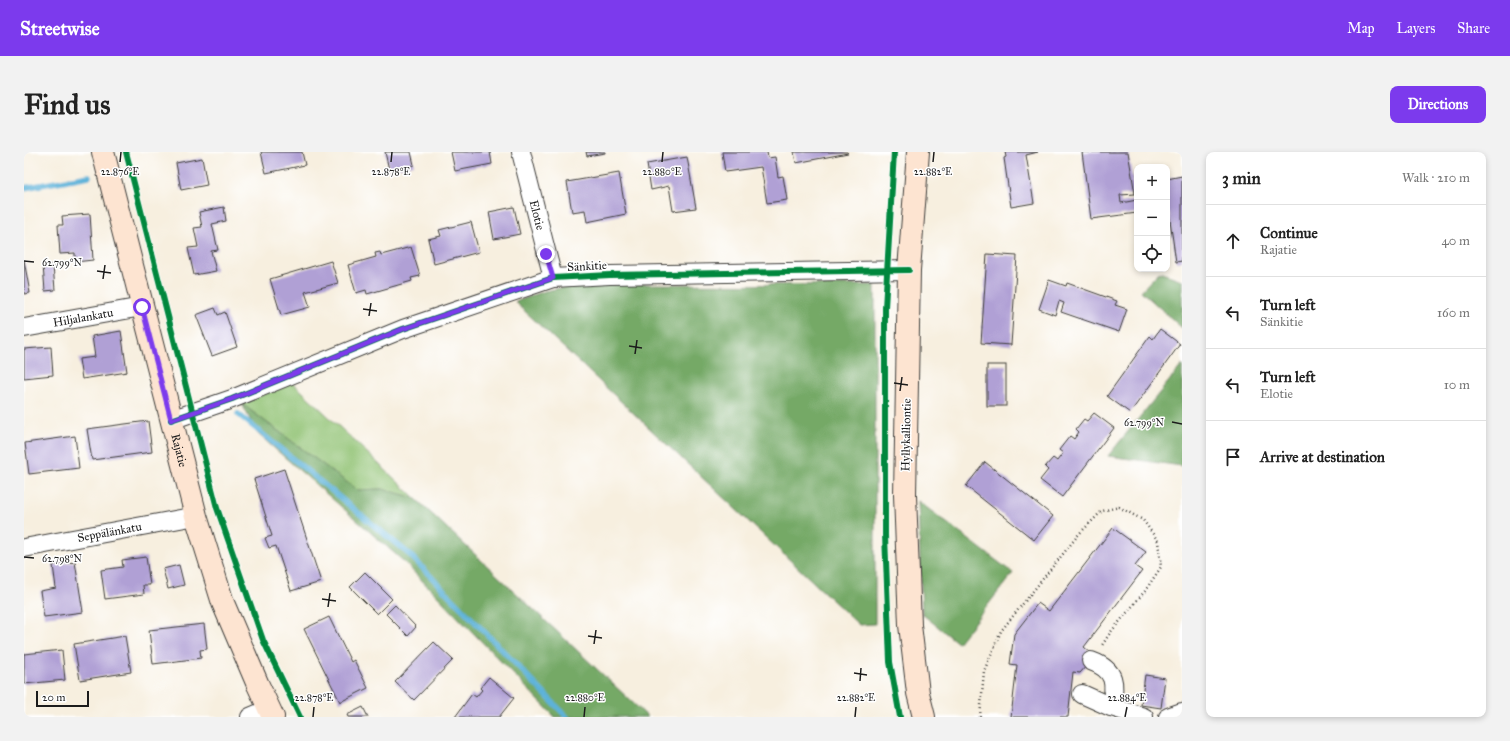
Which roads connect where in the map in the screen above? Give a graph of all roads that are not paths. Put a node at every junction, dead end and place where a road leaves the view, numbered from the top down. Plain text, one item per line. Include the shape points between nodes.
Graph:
1 (103, 152) edge
2 (520, 152) edge
3 (918, 152) edge
4 (909, 270) junction
5 (553, 278) junction
6 (142, 307) junction
7 (24, 328) edge
8 (171, 420) junction
9 (196, 516) junction
10 (24, 548) edge
11 (1091, 661) road end
12 (1082, 694) dead end
13 (1111, 707) junction
14 (1182, 712) edge
15 (264, 714) edge
16 (924, 717) edge
17 (1144, 717) edge
18 (1168, 717) edge

1 - 6 street, Rajatie
2 - 5 street, Elotie
3 - 4 street, Hyllykalliontie
4 - 5 street, Sänkitie
4 - 16 street, Hyllykalliontie via 905,495 910,625 918,693
5 - 8 street, Sänkitie via 403,329 232,399
6 - 7 street, Hiljalankatu
6 - 8 street, Rajatie
8 - 9 street, Rajatie
9 - 10 street, Seppälänkatu
9 - 15 street, Rajatie via 223,603
11 - 13 street via 1101,664 1112,676 1115,691
12 - 13 street
13 - 17 street
14 - 18 street

